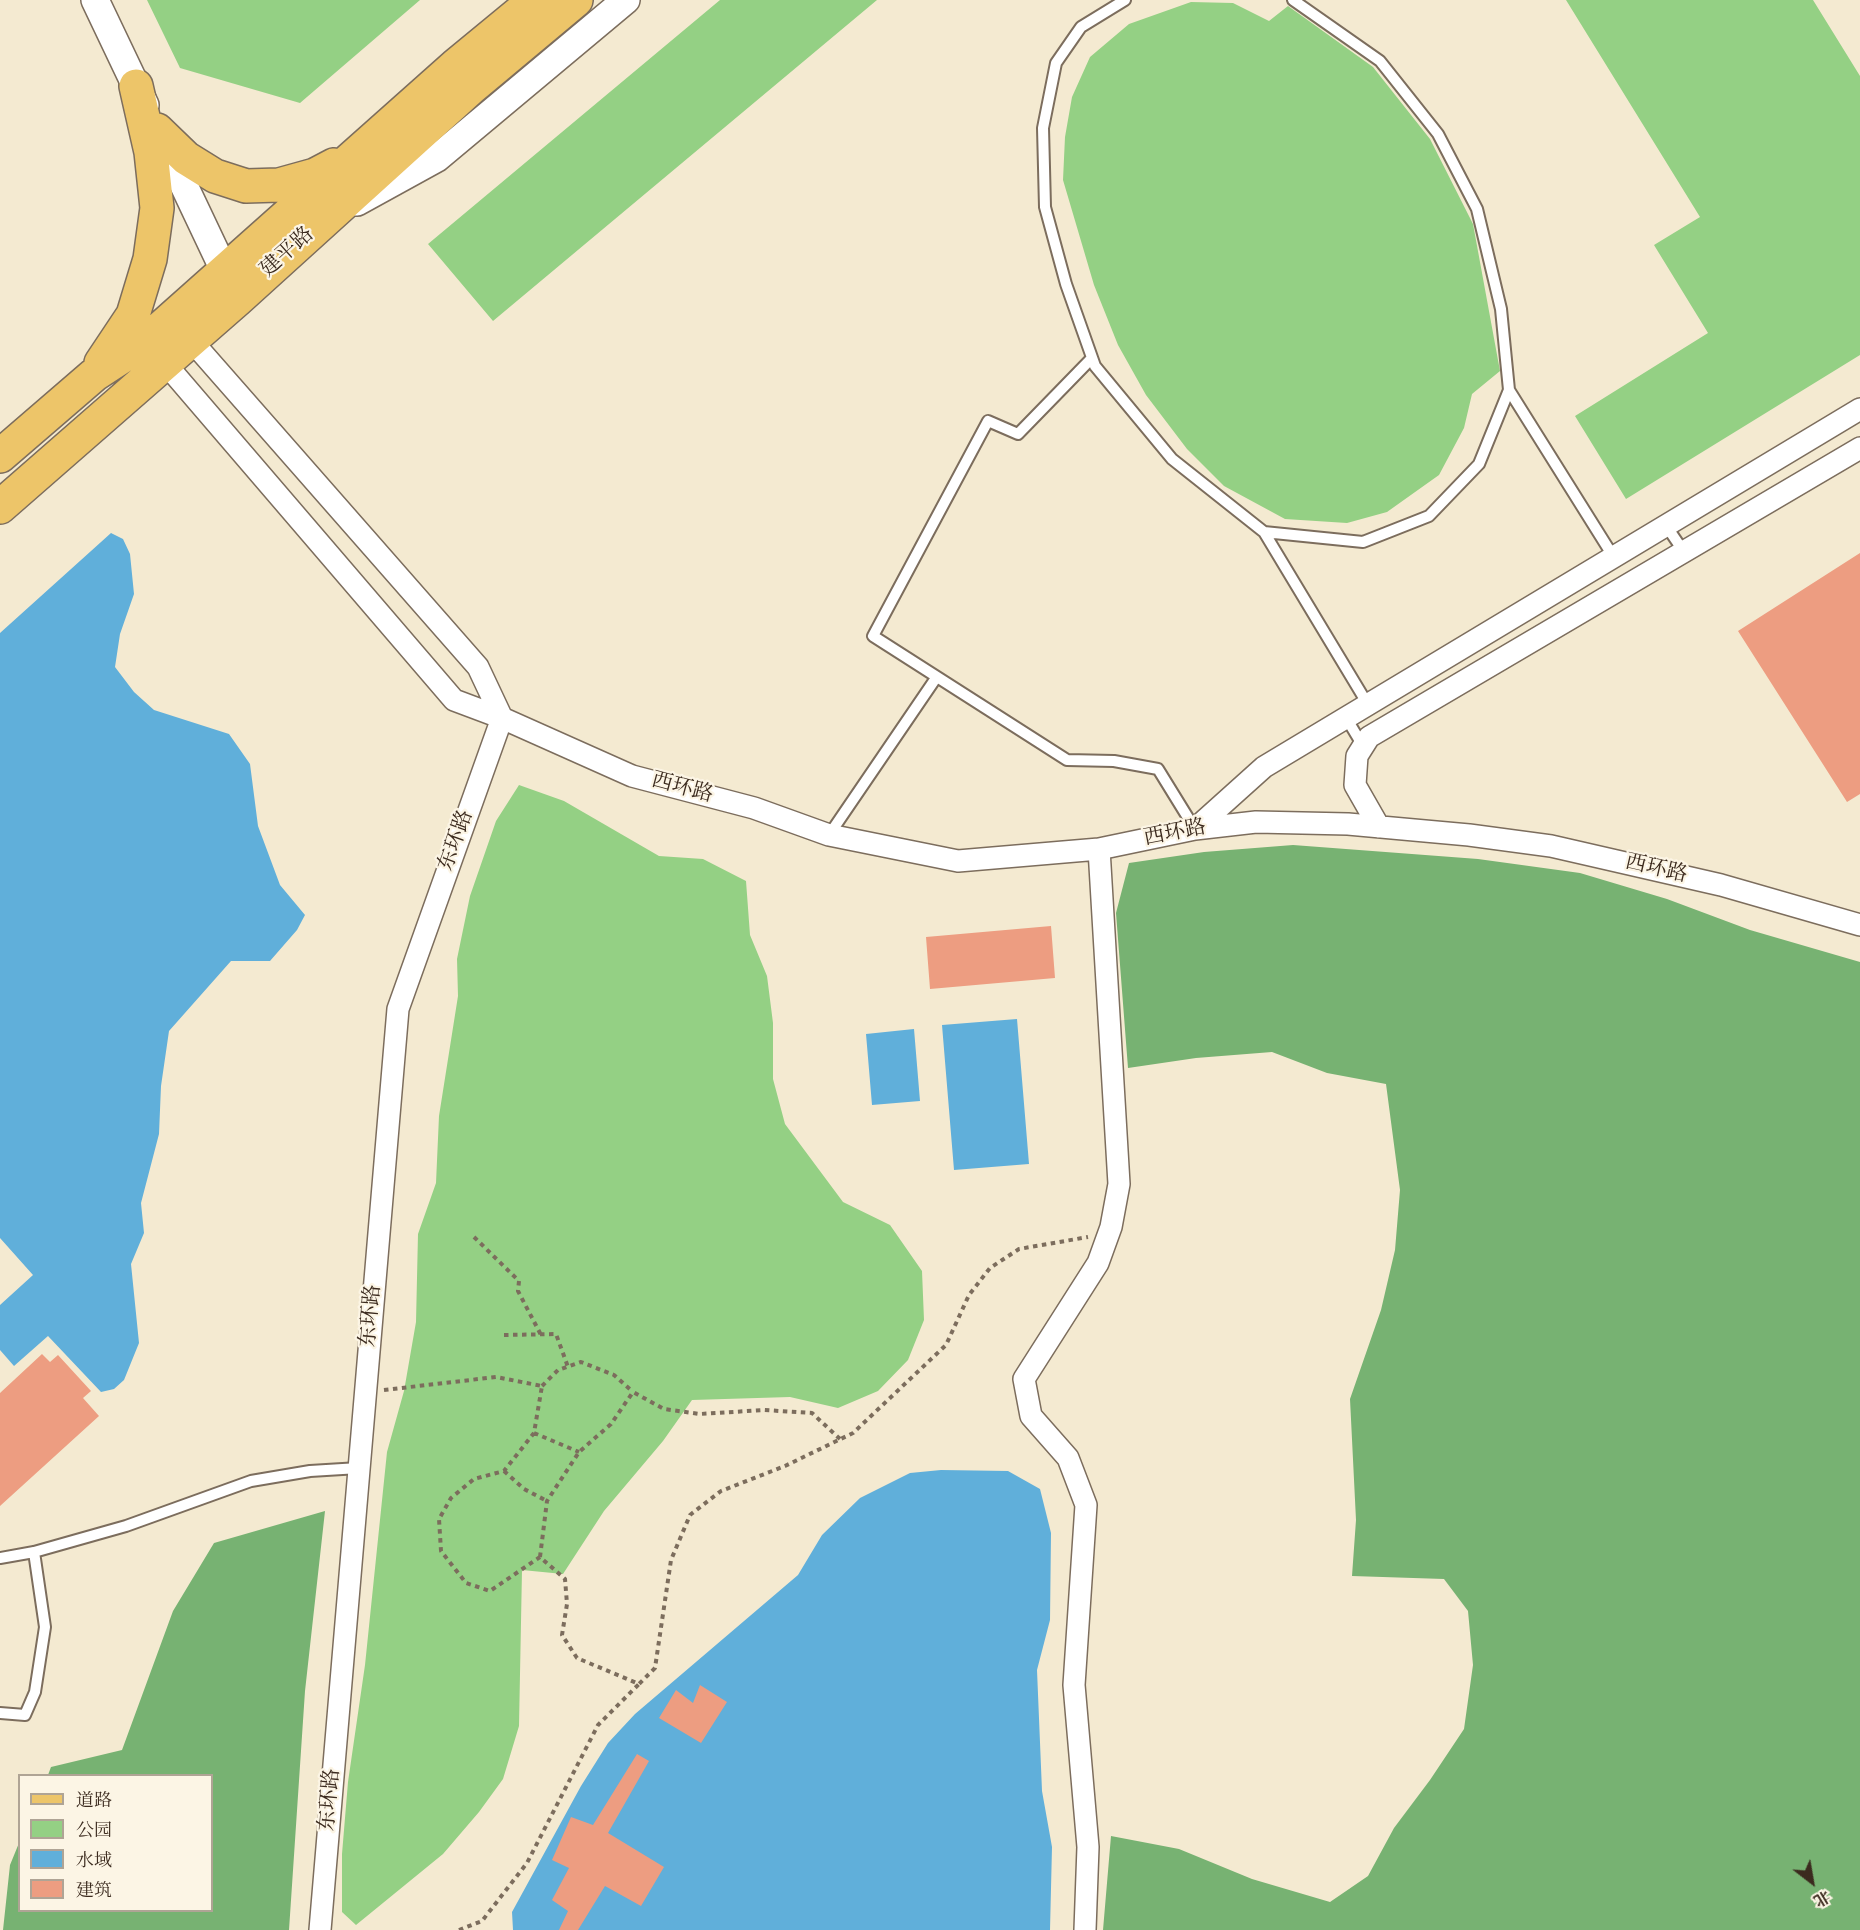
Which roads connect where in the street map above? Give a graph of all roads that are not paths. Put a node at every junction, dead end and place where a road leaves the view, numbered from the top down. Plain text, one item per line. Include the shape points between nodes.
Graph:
1 (95, 0) edge
2 (535, 0) edge
3 (576, 0) edge
4 (626, 0) edge
5 (1125, 0) edge
6 (1293, 0) edge
7 (136, 86) junction
8 (157, 130) junction
9 (362, 149) junction
10 (327, 218) junction
11 (231, 286) junction
12 (182, 329) junction
13 (155, 352) junction
14 (1092, 358) junction
15 (94, 375) junction
16 (1509, 390) junction
17 (1860, 409) edge
18 (1860, 448) edge
19 (0, 456) edge
20 (0, 507) edge
21 (1665, 524) junction
22 (1264, 532) junction
23 (1684, 552) junction
24 (1613, 556) junction
25 (936, 678) junction
26 (1367, 704) junction
27 (1345, 716) junction
28 (502, 718) junction
29 (1363, 746) junction
30 (1379, 827) junction
31 (1194, 829) junction
32 (829, 835) junction
33 (1099, 849) junction
34 (1860, 925) edge
35 (359, 1468) junction
36 (34, 1552) junction
37 (0, 1558) edge
38 (0, 1713) edge
39 (320, 1930) edge
40 (1085, 1930) edge

1 - 7 street
2 - 9 main road, 建平路
3 - 10 main road, 建平路 via 472,87
4 - 10 street via 437,158
5 - 14 lane via 1081,27 1056,63 1043,128 1045,207
6 - 16 lane via 1380,61 1438,134 1477,209 1502,309
7 - 8 street
7 - 15 main road via 151,152 157,208 150,259 133,315
8 - 9 main road via 186,158 215,176 246,186 279,185 315,175
8 - 11 street
9 - 11 main road, 建平路
10 - 11 main road, 建平路
11 - 12 main road, 建平路
12 - 13 main road, 建平路
12 - 28 street via 478,667
13 - 15 main road, 建平路
13 - 20 main road, 建平路
13 - 28 street, 西环路 via 454,700
14 - 22 lane via 1172,459
14 - 25 lane via 1018,434 988,421 873,636
15 - 19 main road, 建平路
16 - 22 lane via 1479,464 1429,516 1363,542
16 - 24 lane
17 - 21 street
18 - 23 street
21 - 23 lane
21 - 24 street
22 - 26 lane
23 - 29 street via 1369,737
24 - 26 street
25 - 31 lane via 1067,760 1114,761 1158,769
25 - 32 lane
26 - 27 street
27 - 29 lane
27 - 31 street via 1264,767
28 - 32 street, 西环路 via 632,776 754,808
28 - 35 street, 东环路 via 398,1009
29 - 30 street via 1355,785
30 - 31 street, 西环路 via 1256,822
30 - 34 street, 西环路 via 1551,846 1721,885
31 - 33 street, 西环路
32 - 33 street, 西环路 via 958,861
33 - 40 street via 1119,1184 1098,1263 1024,1379 1031,1416 1068,1458 1086,1505 1074,1685 1088,1847
35 - 36 lane via 252,1481 126,1526
35 - 39 street, 东环路
36 - 37 lane
36 - 38 lane via 45,1627 35,1692 25,1715

